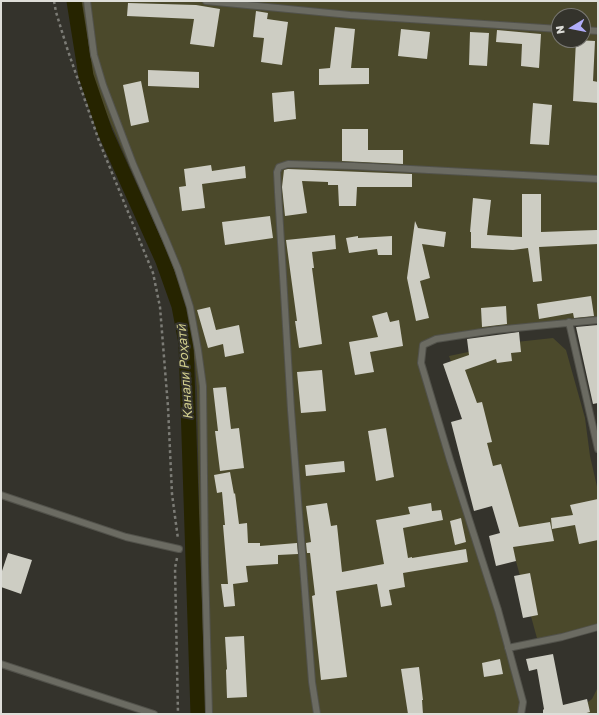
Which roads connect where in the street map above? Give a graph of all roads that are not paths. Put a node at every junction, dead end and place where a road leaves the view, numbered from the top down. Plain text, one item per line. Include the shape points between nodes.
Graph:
1 (87, 1) edge
2 (206, 1) edge
3 (551, 28) edge
4 (598, 179) edge
5 (598, 320) edge
6 (569, 322) junction
7 (598, 449) edge
8 (1, 495) edge
9 (179, 549) road end
10 (598, 627) edge
11 (508, 648) junction
12 (1, 664) edge
13 (154, 714) edge
14 (209, 714) edge
15 (317, 714) edge
16 (521, 714) edge

1 - 14 lane via 94,55 103,85 133,164 178,269 190,307 198,350 203,386
2 - 3 lane via 350,15
4 - 15 lane via 347,166 288,164 279,167 278,192 292,417 311,674
5 - 6 lane
6 - 7 lane
6 - 11 lane via 441,338 422,346 420,363
8 - 9 lane via 126,537
10 - 11 lane
11 - 16 lane via 523,702
12 - 13 lane

